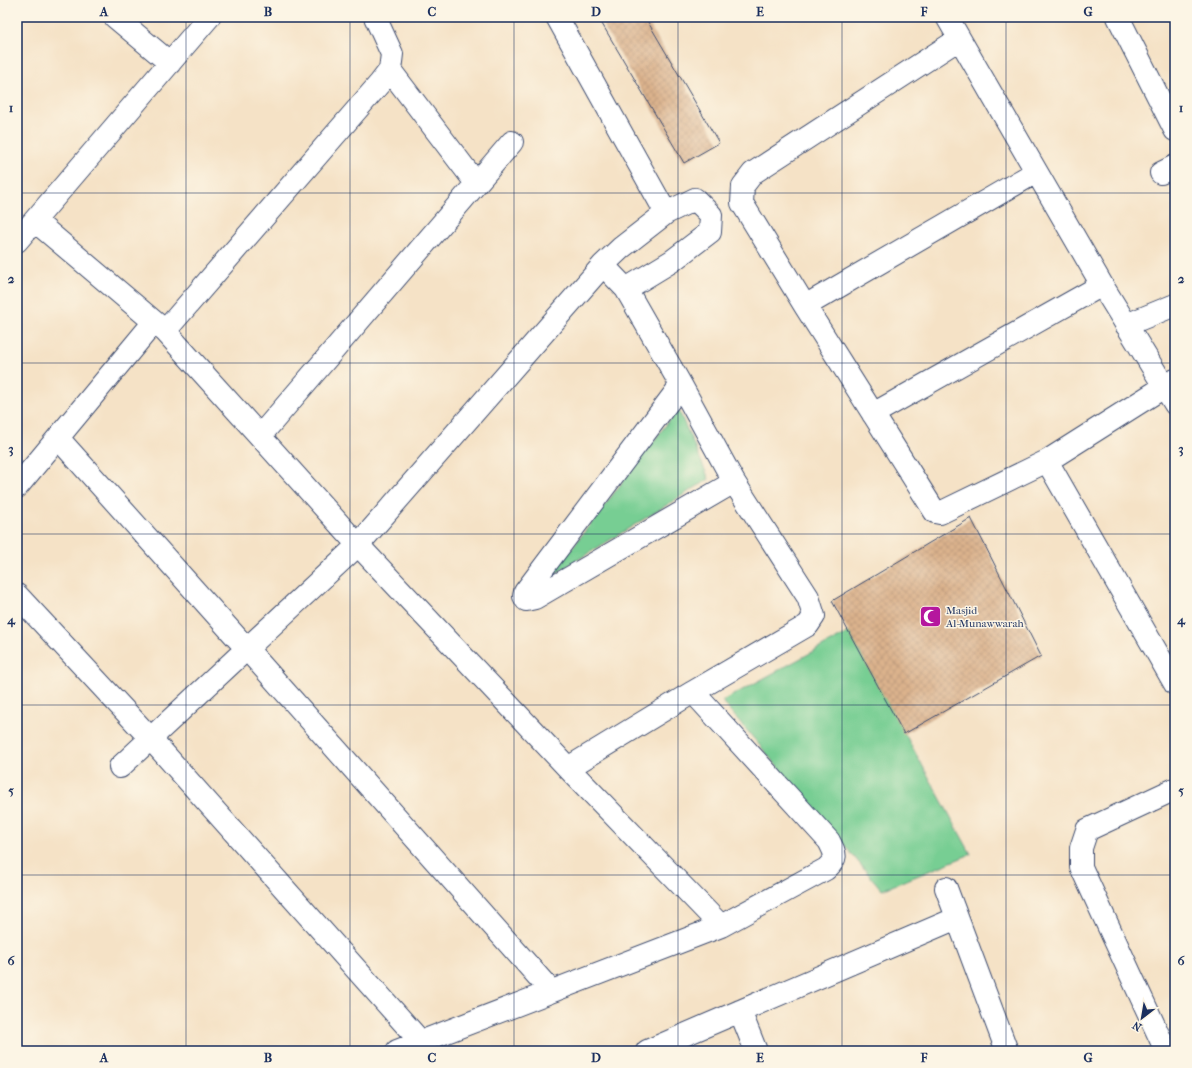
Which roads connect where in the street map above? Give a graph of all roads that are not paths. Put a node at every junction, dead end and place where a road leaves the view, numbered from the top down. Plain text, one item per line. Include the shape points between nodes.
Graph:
1 (116, 17) edge
2 (209, 17) edge
3 (375, 17) edge
4 (557, 17) edge
5 (947, 17) edge
6 (1118, 17) edge
7 (959, 39) junction
8 (170, 63) junction
9 (390, 70) junction
10 (1175, 130) edge
11 (512, 142) dead end
12 (1036, 172) junction
13 (476, 183) junction
14 (666, 213) junction
15 (34, 221) junction
16 (17, 241) edge
17 (603, 265) junction
18 (1102, 285) junction
19 (626, 289) junction
20 (1175, 305) edge
21 (805, 306) junction
22 (1126, 325) junction
23 (160, 326) junction
24 (681, 385) junction
25 (1172, 390) edge
26 (873, 414) junction
27 (260, 436) junction
28 (58, 438) junction
29 (1047, 461) junction
30 (734, 482) junction
31 (17, 487) edge
32 (358, 545) junction
33 (17, 595) edge
34 (247, 649) junction
35 (1175, 684) edge
36 (693, 692) junction
37 (151, 739) junction
38 (120, 768) dead end
39 (568, 768) junction
40 (1175, 789) edge
41 (946, 888) dead end
42 (957, 918) junction
43 (721, 926) junction
44 (551, 991) junction
45 (740, 1011) junction
46 (421, 1042) junction
47 (396, 1051) edge
48 (647, 1051) edge
49 (756, 1051) edge
50 (1007, 1051) edge
51 (1166, 1051) edge

1 - 8 street
2 - 8 street
3 - 9 street via 392,54
4 - 14 street
5 - 7 street
6 - 10 street
7 - 12 street
7 - 21 street via 753,173 743,186 742,203
8 - 15 street
9 - 13 street
9 - 23 street
11 - 13 street
12 - 18 street
12 - 21 street
13 - 27 street
14 - 17 street via 620,248
14 - 19 street via 696,199 711,215 710,232 672,261
15 - 16 street
15 - 23 street
17 - 19 street
17 - 32 street
18 - 22 street
18 - 26 street
19 - 24 street
20 - 22 street
21 - 26 street
22 - 25 street
23 - 27 street
23 - 28 street
24 - 30 street
24 - 30 street via 525,592 526,600 535,598
25 - 29 street
26 - 29 street via 935,512 940,513
27 - 32 street
28 - 31 street
28 - 34 street
29 - 35 street
30 - 36 street via 808,597 814,616 808,624
32 - 34 street
32 - 39 street
33 - 37 street
34 - 37 street
34 - 44 street
36 - 39 street
36 - 43 street via 829,841 835,853 834,861 826,869
37 - 38 street
37 - 46 street
39 - 43 street
40 - 51 street via 1087,830 1081,848 1081,867
41 - 42 street
42 - 45 street
42 - 50 street
43 - 44 street
44 - 46 street
45 - 48 street
45 - 49 street
46 - 47 street

